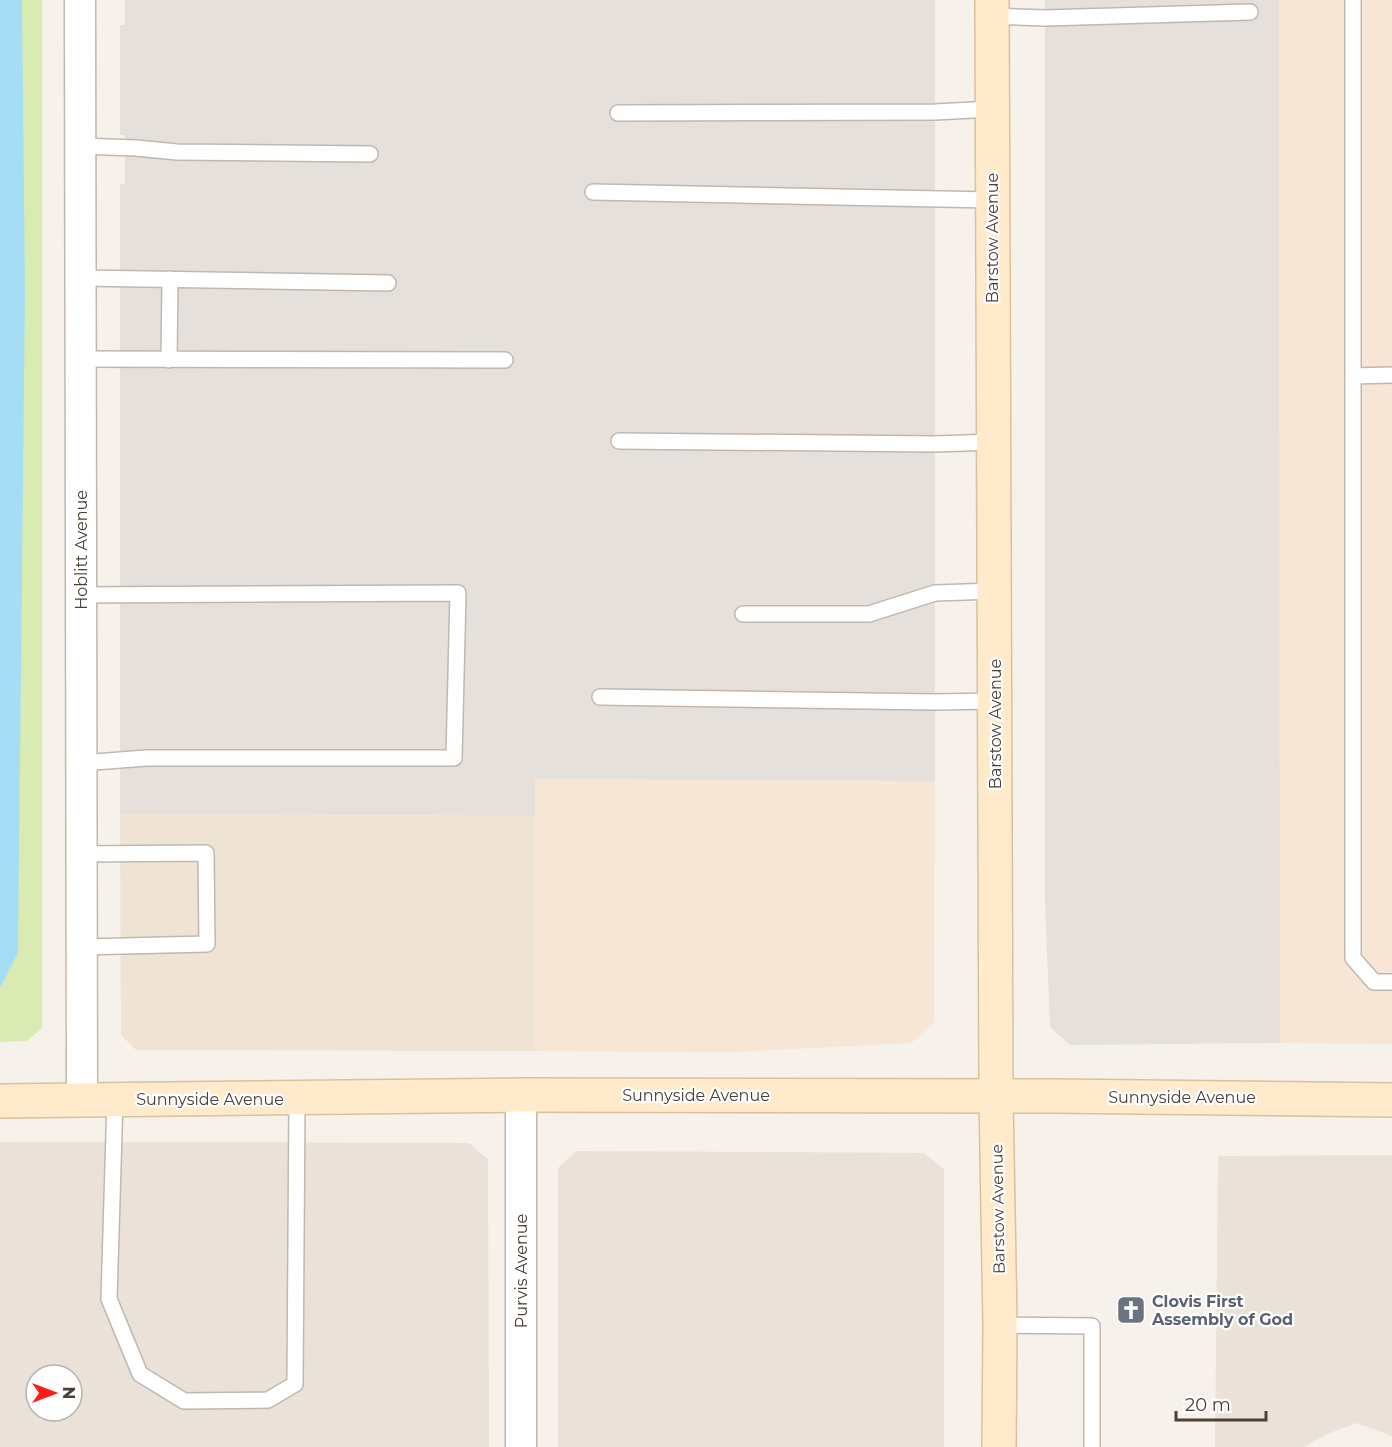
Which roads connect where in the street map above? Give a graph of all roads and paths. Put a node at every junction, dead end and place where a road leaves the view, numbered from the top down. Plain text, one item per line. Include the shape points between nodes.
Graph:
1 (80, 0) edge
2 (1353, 0) edge
3 (992, 8) edge
4 (1250, 12) dead end
5 (992, 109) junction
6 (618, 113) dead end
7 (80, 146) junction
8 (370, 154) dead end
9 (593, 192) dead end
10 (992, 200) junction
11 (81, 278) junction
12 (171, 279) junction
13 (388, 283) dead end
14 (81, 359) junction
15 (169, 360) junction
16 (505, 360) dead end
17 (1392, 375) edge
18 (1353, 376) junction
19 (619, 441) dead end
20 (993, 442) junction
21 (994, 591) junction
22 (81, 595) junction
23 (743, 614) dead end
24 (600, 697) dead end
25 (995, 700) junction
26 (82, 763) junction
27 (82, 854) junction
28 (82, 947) junction
29 (1392, 982) edge
30 (521, 1095) junction
31 (996, 1096) junction
32 (115, 1099) junction
33 (297, 1099) junction
34 (82, 1100) junction
35 (1392, 1100) edge
36 (0, 1101) edge
37 (1000, 1325) junction
38 (521, 1447) edge
39 (999, 1447) edge
40 (1092, 1447) edge

1 - 7 street, Hoblitt Avenue
2 - 18 lane
3 - 4 lane via 1045,18
3 - 5 main road, Barstow Avenue
5 - 6 lane
5 - 10 main road, Barstow Avenue
7 - 8 lane via 177,152
7 - 11 street, Hoblitt Avenue
9 - 10 lane
10 - 20 main road, Barstow Avenue
11 - 12 lane
11 - 14 street, Hoblitt Avenue
12 - 13 lane
12 - 15 lane
14 - 15 lane
14 - 22 street, Hoblitt Avenue
15 - 16 lane
17 - 18 lane
18 - 29 lane via 1353,958 1374,982
19 - 20 lane
20 - 21 main road, Barstow Avenue
21 - 23 lane via 935,593 869,614
21 - 25 main road, Barstow Avenue
22 - 26 street, Hoblitt Avenue
22 - 26 lane via 458,593 454,758 146,758
24 - 25 lane
25 - 31 main road, Barstow Avenue
26 - 27 street, Hoblitt Avenue
27 - 28 street, Hoblitt Avenue
27 - 28 lane via 206,854 207,944
28 - 34 street, Hoblitt Avenue
30 - 31 main road, Sunnyside Avenue
30 - 33 main road, Sunnyside Avenue
30 - 38 street, Purvis Avenue
31 - 35 main road, Sunnyside Avenue
31 - 37 main road, Barstow Avenue
32 - 33 main road, Sunnyside Avenue
32 - 33 lane via 109,1299 140,1374 184,1401 268,1400 295,1384
32 - 34 main road, Sunnyside Avenue
34 - 36 main road, Sunnyside Avenue
37 - 39 main road, Barstow Avenue
37 - 40 lane via 1092,1326

